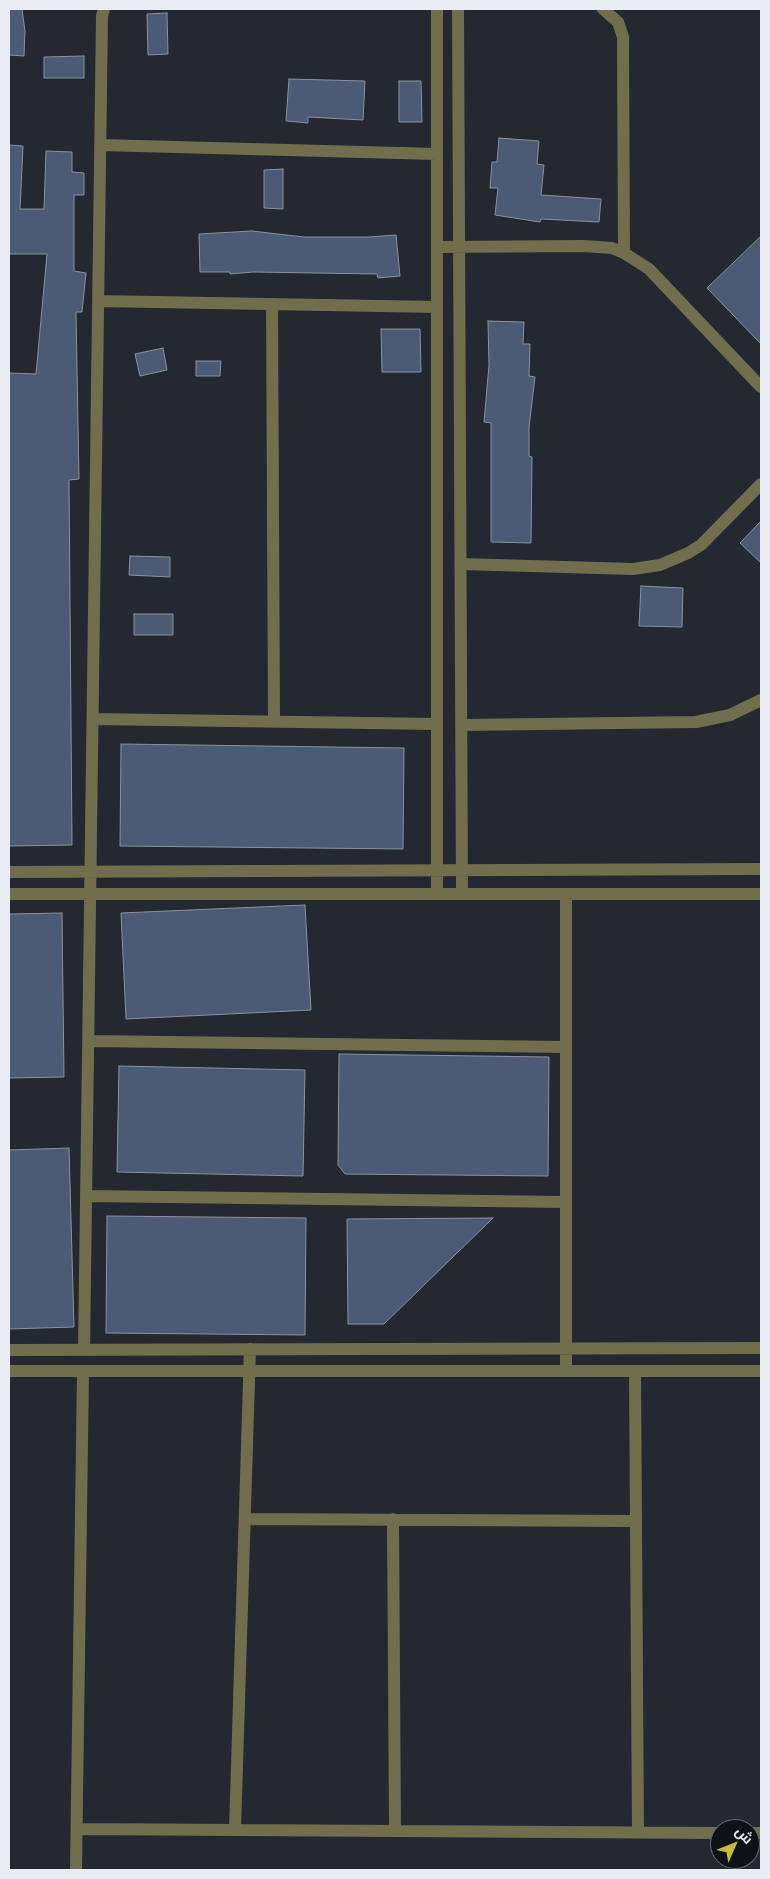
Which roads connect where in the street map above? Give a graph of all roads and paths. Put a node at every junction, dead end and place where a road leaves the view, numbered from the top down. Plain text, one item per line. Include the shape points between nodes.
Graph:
1 (104, 9) edge
2 (437, 9) edge
3 (458, 9) edge
4 (603, 9) edge
5 (100, 145) junction
6 (437, 154) junction
7 (437, 247) junction
8 (459, 247) junction
9 (624, 253) junction
10 (98, 301) junction
11 (272, 304) junction
12 (437, 307) junction
13 (761, 387) edge
14 (761, 484) edge
15 (461, 564) junction
16 (761, 700) edge
17 (93, 719) junction
18 (274, 722) junction
19 (436, 724) junction
20 (462, 726) junction
21 (761, 869) edge
22 (437, 871) junction
23 (9, 872) edge
24 (91, 872) junction
25 (462, 872) junction
26 (9, 894) edge
27 (90, 894) junction
28 (437, 894) junction
29 (462, 894) junction
30 (566, 894) junction
31 (761, 894) edge
32 (88, 1041) junction
33 (566, 1047) junction
34 (86, 1196) junction
35 (566, 1202) junction
36 (566, 1348) junction
37 (761, 1348) edge
38 (250, 1349) junction
39 (9, 1350) edge
40 (84, 1350) junction
41 (9, 1371) edge
42 (82, 1371) junction
43 (249, 1371) junction
44 (566, 1371) junction
45 (635, 1371) junction
46 (761, 1371) edge
47 (245, 1519) junction
48 (393, 1519) junction
49 (636, 1521) junction
50 (77, 1829) junction
51 (235, 1830) junction
52 (395, 1831) junction
53 (638, 1832) junction
54 (710, 1833) edge
55 (76, 1870) edge

1 - 5 street
2 - 6 street
3 - 8 street
4 - 9 street via 618,22 623,37
5 - 6 street
5 - 10 street
6 - 7 street
7 - 8 street
7 - 12 street
8 - 9 street via 598,246
8 - 15 street
9 - 13 street via 649,269
10 - 11 street
10 - 17 street
11 - 12 street
11 - 18 street
12 - 19 street
14 - 15 street via 701,545 660,564 633,569
15 - 20 street
16 - 20 street via 730,714 696,722
17 - 18 street
17 - 24 street
18 - 19 street
19 - 22 street
20 - 25 street
21 - 25 street
22 - 24 street
22 - 25 street
22 - 28 street
23 - 24 street
24 - 27 street
25 - 29 street
26 - 27 street
27 - 28 street
27 - 32 street
28 - 29 street
29 - 30 street
30 - 31 street
30 - 33 street
32 - 33 street
32 - 34 street
33 - 35 street
34 - 35 street
34 - 40 street
35 - 36 street
36 - 37 street
36 - 38 street
36 - 44 street
38 - 40 street
38 - 43 street
39 - 40 street
41 - 42 street
42 - 43 street
42 - 50 street
43 - 44 street
43 - 47 street
44 - 45 street
45 - 46 street
45 - 49 street
47 - 48 street
47 - 51 street
48 - 49 street
48 - 52 street
49 - 53 street
50 - 51 street
50 - 55 street
51 - 52 street
52 - 53 street
53 - 54 street

